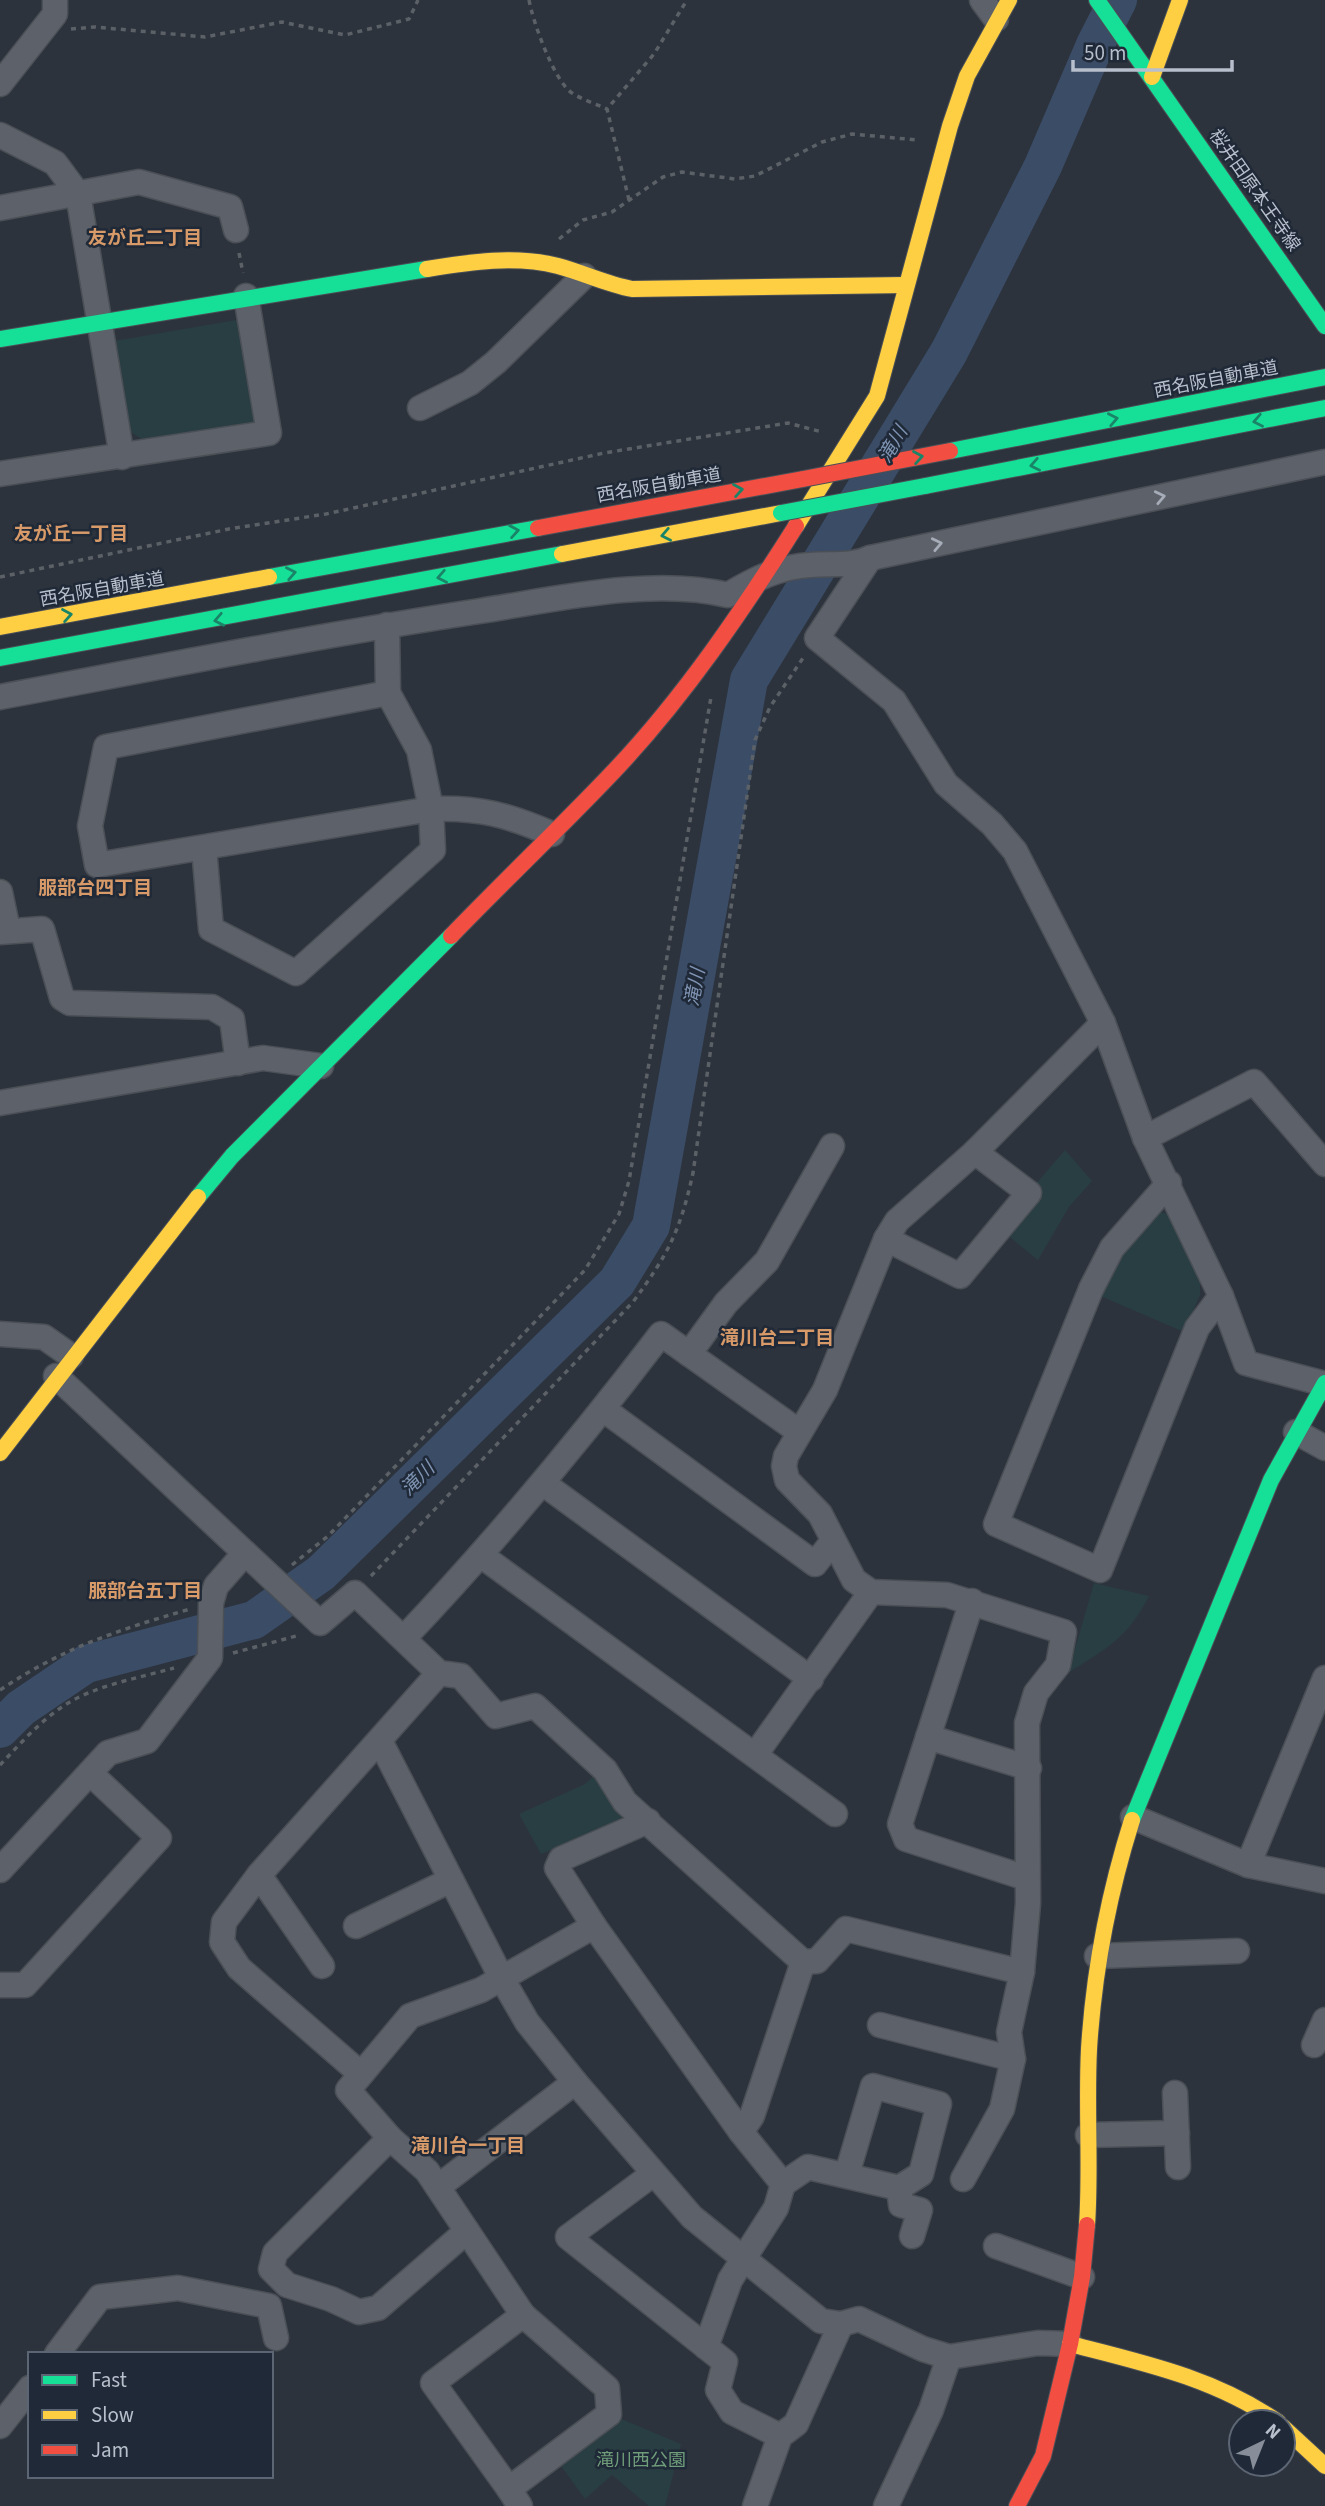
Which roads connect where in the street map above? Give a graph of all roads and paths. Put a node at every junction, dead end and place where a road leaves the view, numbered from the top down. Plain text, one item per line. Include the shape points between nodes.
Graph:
1 (418, 0) edge
2 (529, 0) edge
3 (687, 0) edge
4 (1180, 0) edge
5 (1097, 1) edge
6 (996, 6) edge
7 (53, 10) edge
8 (1152, 77) junction
9 (0, 84) edge
10 (607, 109) junction
11 (0, 135) edge
12 (944, 143) junction
13 (78, 194) junction
14 (629, 201) junction
15 (0, 208) edge
16 (236, 230) joint
17 (525, 261) junction
18 (584, 276) junction
19 (906, 285) junction
20 (246, 296) junction
21 (102, 322) junction
22 (1324, 322) edge
23 (0, 339) edge
24 (1325, 377) edge
25 (420, 408) dead end
26 (1325, 408) edge
27 (851, 439) junction
28 (122, 457) junction
29 (1325, 462) edge
30 (0, 474) edge
31 (864, 561) junction
32 (767, 572) junction
33 (0, 576) edge
34 (387, 625) junction
35 (0, 627) edge
36 (817, 638) junction
37 (0, 657) edge
38 (695, 672) junction
39 (388, 694) junction
40 (0, 697) edge
41 (431, 810) junction
42 (552, 834) junction
43 (204, 848) junction
44 (0, 892) edge
45 (4, 931) edge
46 (1103, 1023) junction
47 (238, 1063) junction
48 (321, 1066) junction
49 (0, 1103) edge
50 (1145, 1138) junction
51 (832, 1146) dead end
52 (975, 1152) junction
53 (1325, 1164) edge
54 (1169, 1183) junction
55 (886, 1239) junction
56 (1221, 1296) junction
57 (0, 1334) edge
58 (689, 1354) junction
59 (71, 1356) junction
60 (56, 1376) junction
61 (1325, 1384) edge
62 (603, 1409) junction
63 (798, 1431) junction
64 (1296, 1432) junction
65 (1325, 1448) edge
66 (0, 1453) edge
67 (544, 1484) junction
68 (833, 1541) junction
69 (245, 1553) junction
70 (482, 1556) junction
71 (273, 1578) junction
72 (871, 1592) junction
73 (355, 1593) junction
74 (972, 1601) junction
75 (211, 1603) junction
76 (320, 1623) junction
77 (404, 1638) junction
78 (210, 1658) junction
79 (439, 1673) junction
80 (1325, 1678) edge
81 (811, 1679) junction
82 (0, 1690) edge
83 (928, 1737) junction
84 (380, 1741) junction
85 (755, 1755) junction
86 (0, 1765) edge
87 (1029, 1768) junction
88 (90, 1773) junction
89 (835, 1814) dead end
90 (1133, 1817) junction
91 (648, 1821) junction
92 (1248, 1865) junction
93 (0, 1870) edge
94 (259, 1875) junction
95 (1026, 1878) junction
96 (451, 1880) junction
97 (1325, 1881) edge
98 (356, 1926) dead end
99 (594, 1926) junction
100 (1237, 1951) dead end
101 (1097, 1956) junction
102 (803, 1962) junction
103 (322, 1966) dead end
104 (1022, 1972) junction
105 (501, 1977) junction
106 (0, 1985) edge
107 (1325, 2020) edge
108 (880, 2025) dead end
109 (1314, 2045) dead end
110 (1013, 2059) junction
111 (361, 2074) junction
112 (575, 2082) junction
113 (1175, 2093) dead end
114 (741, 2132) junction
115 (1177, 2133) junction
116 (1088, 2135) junction
117 (390, 2138) junction
118 (1178, 2167) dead end
119 (653, 2174) junction
120 (847, 2174) junction
121 (963, 2179) dead end
122 (783, 2184) junction
123 (438, 2187) junction
124 (899, 2188) junction
125 (467, 2231) junction
126 (912, 2236) dead end
127 (996, 2246) dead end
128 (744, 2260) junction
129 (1082, 2277) junction
130 (523, 2315) junction
131 (841, 2324) junction
132 (276, 2338) dead end
133 (1070, 2344) junction
134 (706, 2347) junction
135 (59, 2352) edge
136 (949, 2357) junction
137 (28, 2391) edge
138 (1256, 2408) edge
139 (0, 2426) edge
140 (780, 2436) junction
141 (1297, 2440) edge
142 (1325, 2466) edge
143 (514, 2498) edge
144 (755, 2506) edge
145 (886, 2506) edge
146 (1017, 2506) edge

1 - 7 path via 409,19 345,34 282,22 205,37 95,27 69,29
2 - 10 path via 562,83 572,93
3 - 10 path via 654,54
4 - 8 main road
5 - 8 main road, 桜井田原本王寺線
6 - 12 main road
7 - 9 street
8 - 22 main road, 桜井田原本王寺線
10 - 14 path
11 - 13 street via 55,163
12 - 14 path via 852,134 822,142 755,176 735,179 682,172 663,177
12 - 19 main road
13 - 15 street
13 - 16 street via 139,182 230,207
13 - 21 street
14 - 17 path via 612,212 583,220
16 - 20 path
17 - 18 main road
17 - 20 main road via 459,261
18 - 19 main road via 632,289
18 - 25 street via 470,383
19 - 27 main road via 877,397
20 - 21 main road
20 - 28 street via 269,433
21 - 23 main road
21 - 28 street
35 -> 24 main road, 西名阪自動車道, bridge via 950,452
26 -> 37 main road, bridge via 182,627
27 - 32 main road
27 - 33 path via 788,423 775,425 604,453 326,514
28 - 30 street
31 -> 29 street
31 - 32 street
31 - 36 street
32 - 34 street via 728,595 709,590 611,590
32 - 38 main road
34 - 39 street
34 - 40 street
36 - 46 street via 894,701 946,784 1015,851
36 - 73 path via 791,673 755,740 693,1173 678,1230 633,1302
38 - 42 main road via 617,768
38 - 71 path via 713,686 620,1214 585,1270 328,1536
39 - 41 street via 419,750
39 - 43 street via 106,747 90,825 97,865
41 - 42 street via 481,809
41 - 43 street
41 - 43 street via 433,850 296,973 211,929
42 - 48 main road
44 - 45 street
45 - 47 street via 42,929 62,998 70,1003 212,1007 232,1019
46 - 50 street
46 - 52 street
47 - 48 street via 262,1058
47 - 49 street
48 - 59 main road via 232,1156
50 - 53 street via 1254,1082
50 - 54 street
51 - 58 street via 767,1261 726,1303
52 - 55 street via 897,1221
52 - 55 street via 1029,1193 961,1276
54 - 56 street
54 - 56 street via 1112,1248 1091,1289 996,1524 1100,1570 1197,1328
55 - 63 street via 825,1390
56 - 61 street via 1246,1363
57 - 59 street via 44,1337
58 - 62 street via 661,1334
58 - 63 street
59 - 60 main road
60 - 66 main road
60 - 69 street
61 - 64 main road
62 - 67 street
62 - 68 street via 815,1564
63 - 68 street via 786,1456 788,1480 820,1514
64 - 65 street
64 - 90 main road via 1271,1480
67 - 70 street
67 - 81 street
68 - 72 street via 854,1580
69 - 71 street
69 - 75 street via 225,1572
70 - 77 street
70 - 85 street
71 - 76 street
72 - 74 street via 947,1595
72 - 81 street
73 - 76 street
73 - 77 street
74 - 83 street
74 - 87 street via 1064,1632 1058,1665 1037,1693 1027,1723
75 - 78 street
75 - 82 path via 81,1643
76 - 78 path via 298,1636
77 - 79 street
78 - 86 path via 101,1689 66,1704 37,1726
78 - 88 street via 148,1741 108,1753
79 - 84 street
79 - 91 street via 461,1676 496,1716 535,1706 605,1770 625,1802
80 - 92 street
81 - 85 street
83 - 87 street
83 - 95 street via 900,1824 906,1839
84 - 94 street
84 - 96 street
85 - 89 street
87 - 95 street
88 - 93 street
88 - 106 street via 159,1838 24,1985
90 - 92 street
90 - 101 main road via 1112,1883
91 - 99 street via 561,1859 557,1868
91 - 102 street
92 - 97 street
94 - 103 street
94 - 111 street via 224,1922 222,1942 239,1968
95 - 104 street
96 - 98 street
96 - 105 street
99 - 105 street
99 - 114 street
100 - 101 street
101 - 116 main road
102 - 104 street via 817,1961 846,1929
102 - 114 street via 752,2116
104 - 110 street via 1009,2032
105 - 111 street via 481,1990 410,2016
105 - 112 street via 527,2022
107 - 109 street
108 - 110 street
110 - 121 street via 1002,2109
111 - 117 street via 348,2090
112 - 119 street
112 - 123 street
113 - 115 street
114 - 122 street
115 - 116 street
115 - 118 street
116 - 129 main road
117 - 123 street
117 - 125 street via 275,2253 271,2269 287,2285 359,2312 378,2308
119 - 128 street via 692,2217
119 - 134 street via 568,2237
120 - 122 street via 808,2167
120 - 124 street
120 - 124 street via 873,2086 939,2104 921,2174
122 - 128 street via 776,2208
123 - 125 street
124 - 126 street via 901,2205 920,2210
125 - 130 street
127 - 129 street
128 - 131 street via 821,2321
128 - 134 street via 730,2280
129 - 133 main road
130 - 143 street via 433,2383
130 - 143 street via 607,2388 609,2414
131 - 136 street via 859,2319
131 - 140 street via 796,2424
132 - 135 street via 269,2306 178,2288 100,2297
133 - 136 street via 1038,2343
133 - 138 main road via 1186,2372 1221,2385
133 - 146 main road via 1043,2456
134 - 140 street via 725,2362 718,2390 732,2412
136 - 145 street via 931,2410
137 - 139 street
140 - 144 street
141 - 142 main road

